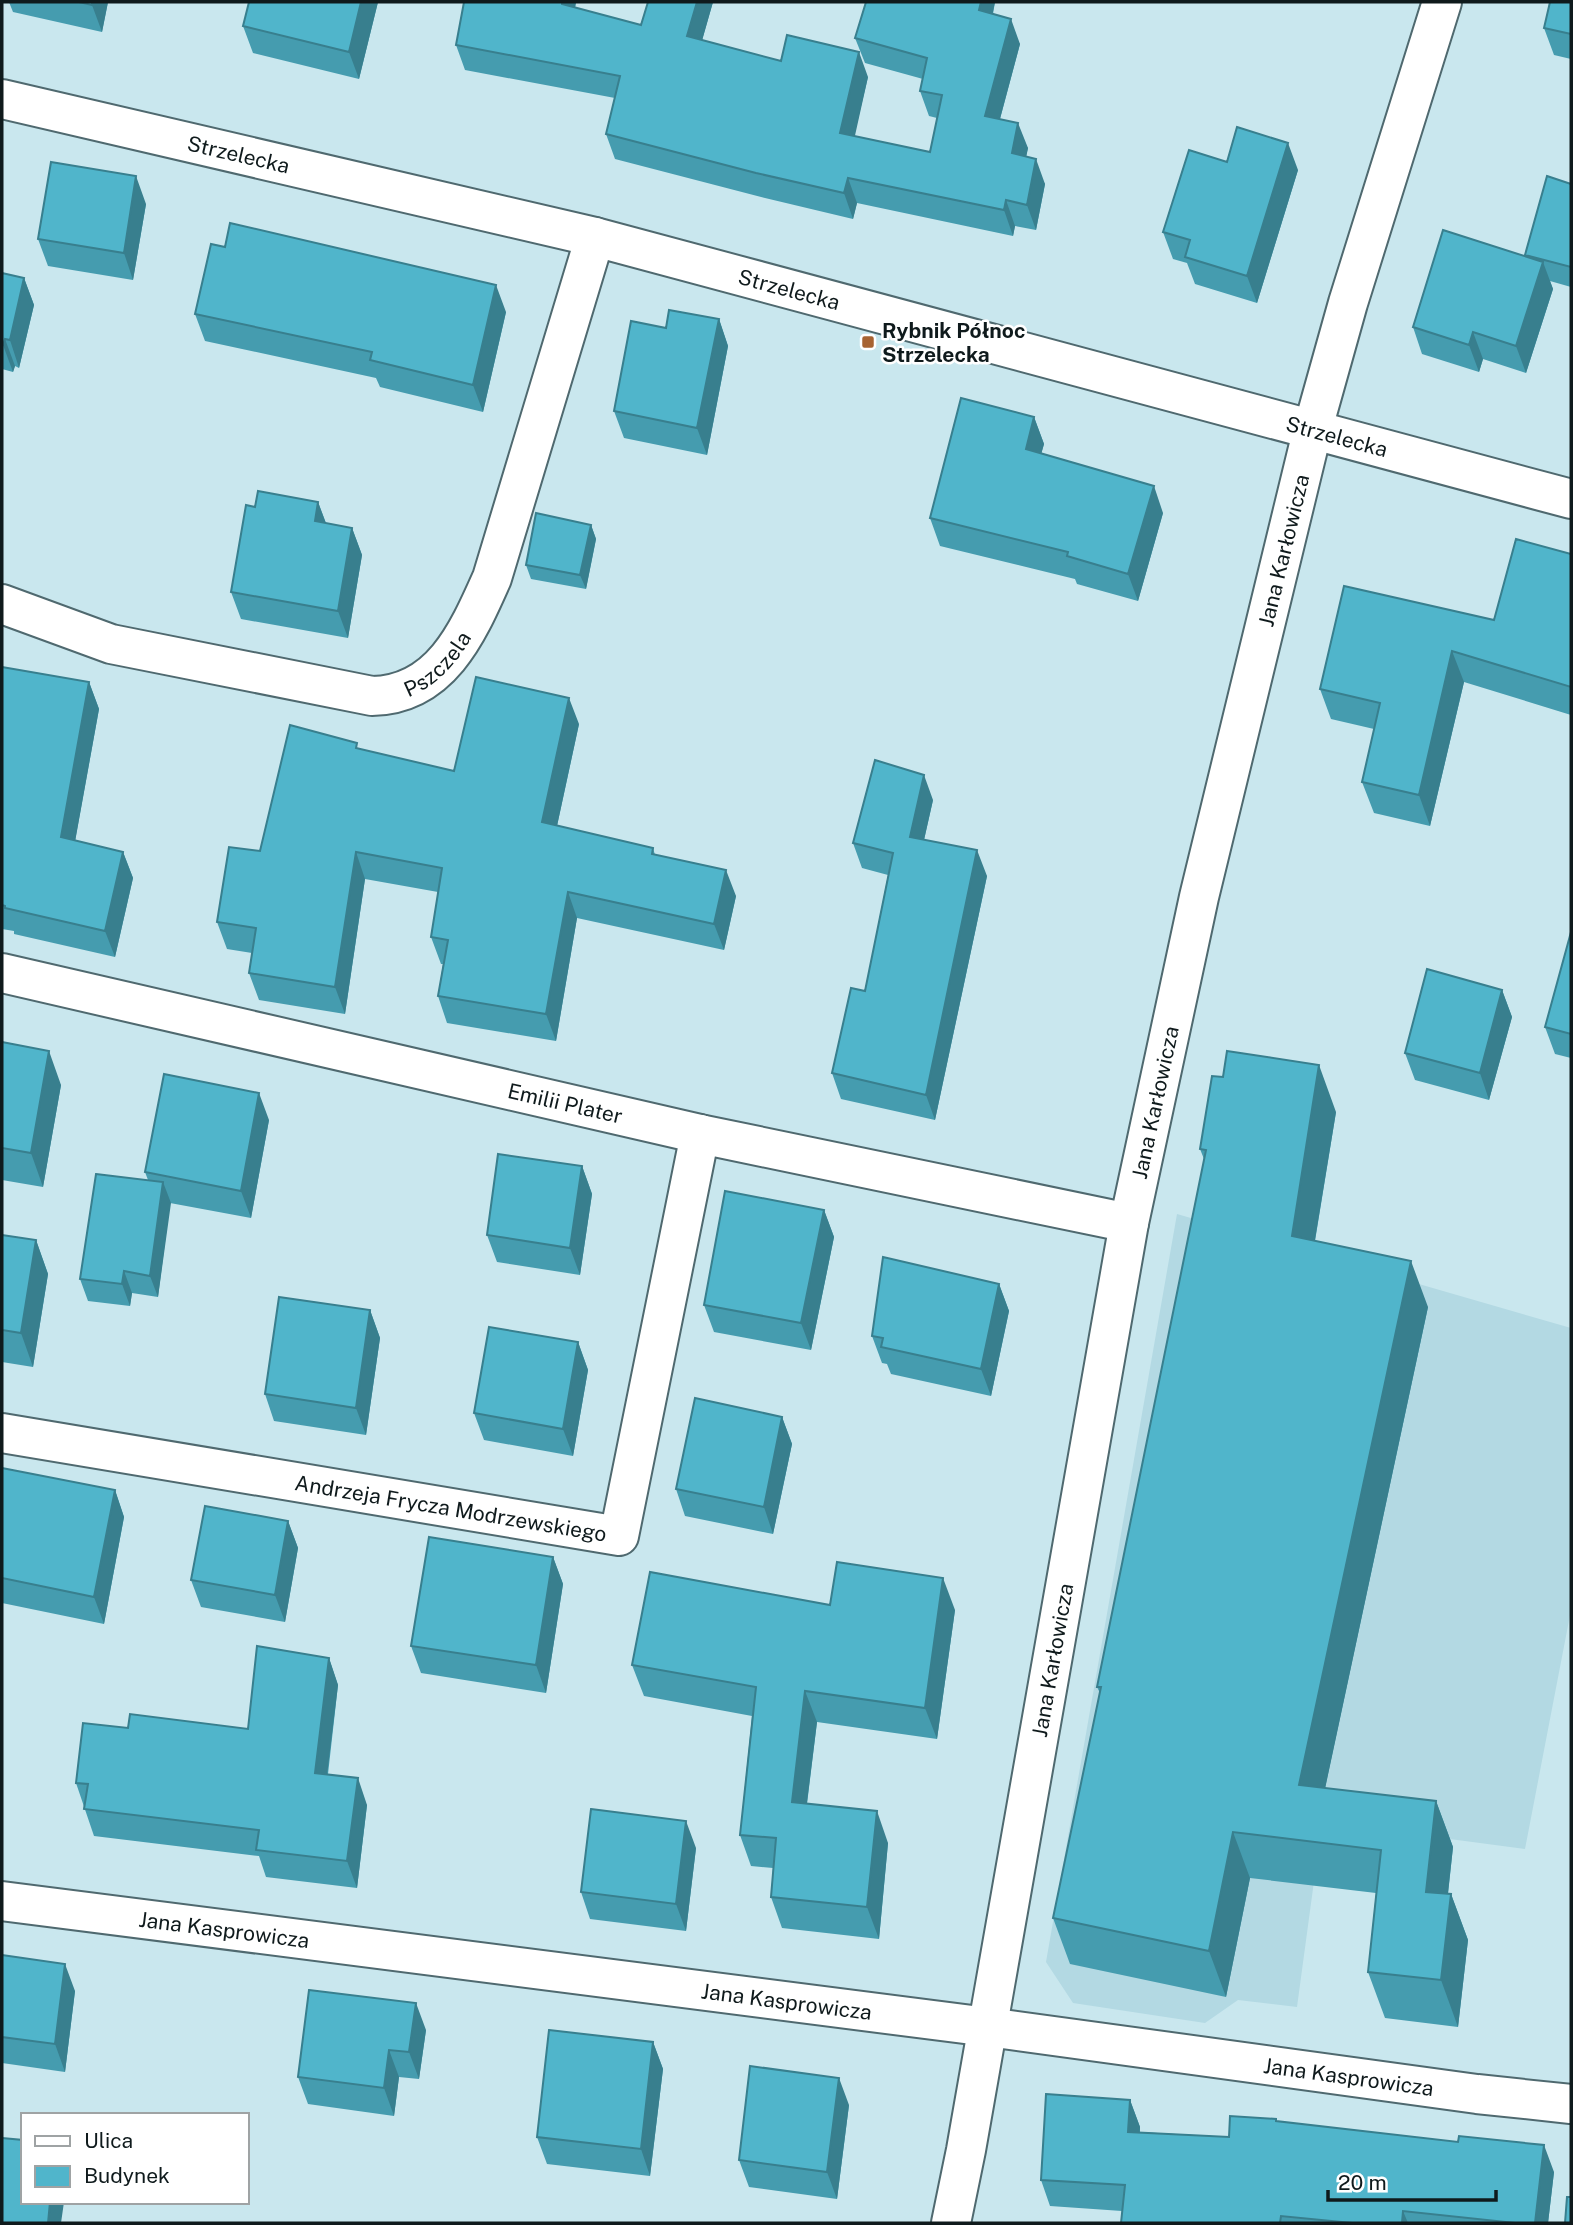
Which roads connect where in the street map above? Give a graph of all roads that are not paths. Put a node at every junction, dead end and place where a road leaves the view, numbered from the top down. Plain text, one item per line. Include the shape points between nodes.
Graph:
1 (1442, 2) edge
2 (2, 99) edge
3 (595, 237) junction
4 (1313, 428) junction
5 (1571, 499) edge
6 (2, 604) edge
7 (2, 973) edge
8 (700, 1134) junction
9 (1129, 1223) junction
10 (2, 1433) edge
11 (2, 1901) edge
12 (988, 2026) junction
13 (1571, 2104) edge
14 (951, 2223) edge

1 - 4 street, Jana Karłowicza
2 - 3 street, Strzelecka
3 - 4 street, Strzelecka
3 - 6 street, Pszczela via 492,578 461,642 446,662 419,683 389,696 372,696 111,645
4 - 5 street, Strzelecka
4 - 9 street, Jana Karłowicza via 1210,849
7 - 8 street, Emilii Plater
8 - 9 street, Emilii Plater
8 - 10 street, Andrzeja Frycza Modrzewskiego via 619,1536
9 - 12 street, Jana Karłowicza
11 - 12 street, Jana Kasprowicza
12 - 13 street, Jana Kasprowicza
12 - 14 street, Jana Karłowicza

